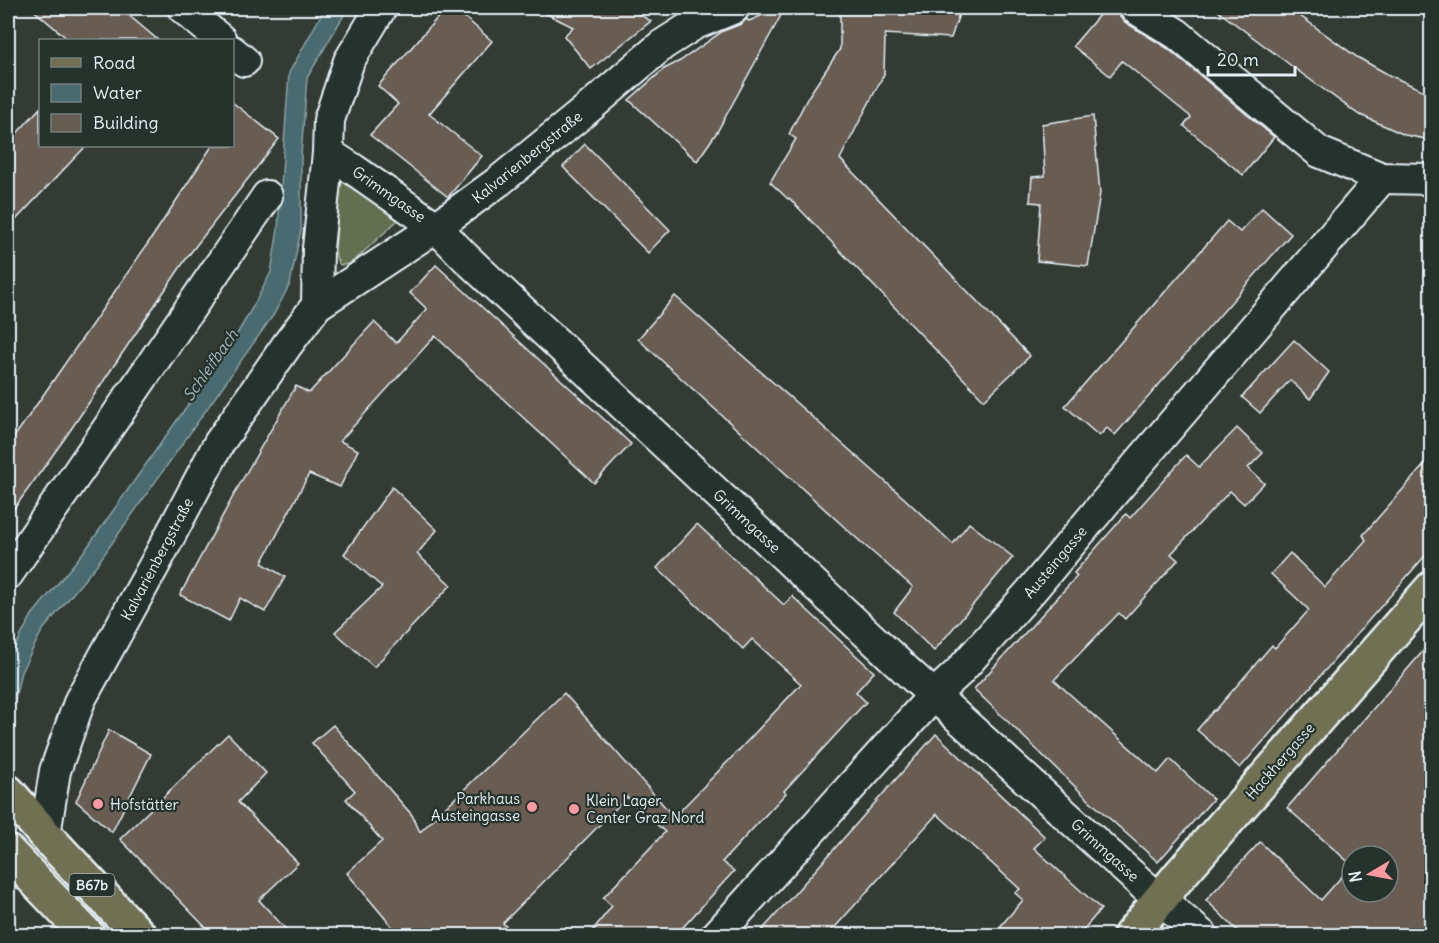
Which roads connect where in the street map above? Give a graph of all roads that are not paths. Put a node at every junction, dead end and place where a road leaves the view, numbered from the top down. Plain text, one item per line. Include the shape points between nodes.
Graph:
1 (183, 8) edge
2 (381, 8) edge
3 (734, 8) edge
4 (1135, 8) edge
5 (220, 39) edge
6 (328, 153) junction
7 (1382, 178) junction
8 (1431, 179) edge
9 (267, 196) dead end
10 (436, 227) junction
11 (317, 305) junction
12 (8, 574) edge
13 (1431, 588) edge
14 (934, 695) junction
15 (8, 792) edge
16 (45, 835) junction
17 (8, 852) edge
18 (1159, 899) junction
19 (88, 936) edge
20 (140, 936) edge
21 (716, 936) edge
22 (1130, 936) edge
23 (1203, 936) edge

1 - 5 street
2 - 6 street via 350,61 329,120
3 - 10 street, Kalvarienbergstraße via 695,24 662,45 499,181
4 - 7 street via 1177,34 1319,152
6 - 10 street, Grimmgasse
6 - 11 street via 318,248
7 - 8 street
7 - 14 street, Austeingasse via 1031,591
9 - 12 street
10 - 11 street, Kalvarienbergstraße
10 - 14 street, Grimmgasse
11 - 16 street, Kalvarienbergstraße via 219,443 80,700 55,771
13 - 18 main road, Hackhergasse
14 - 18 street, Grimmgasse
14 - 21 street, Austeingasse
15 - 16 main road, B67b
16 - 20 main road, B67b
17 - 19 main road, B67b
18 - 22 main road, Hackhergasse
18 - 23 street, Grimmgasse

